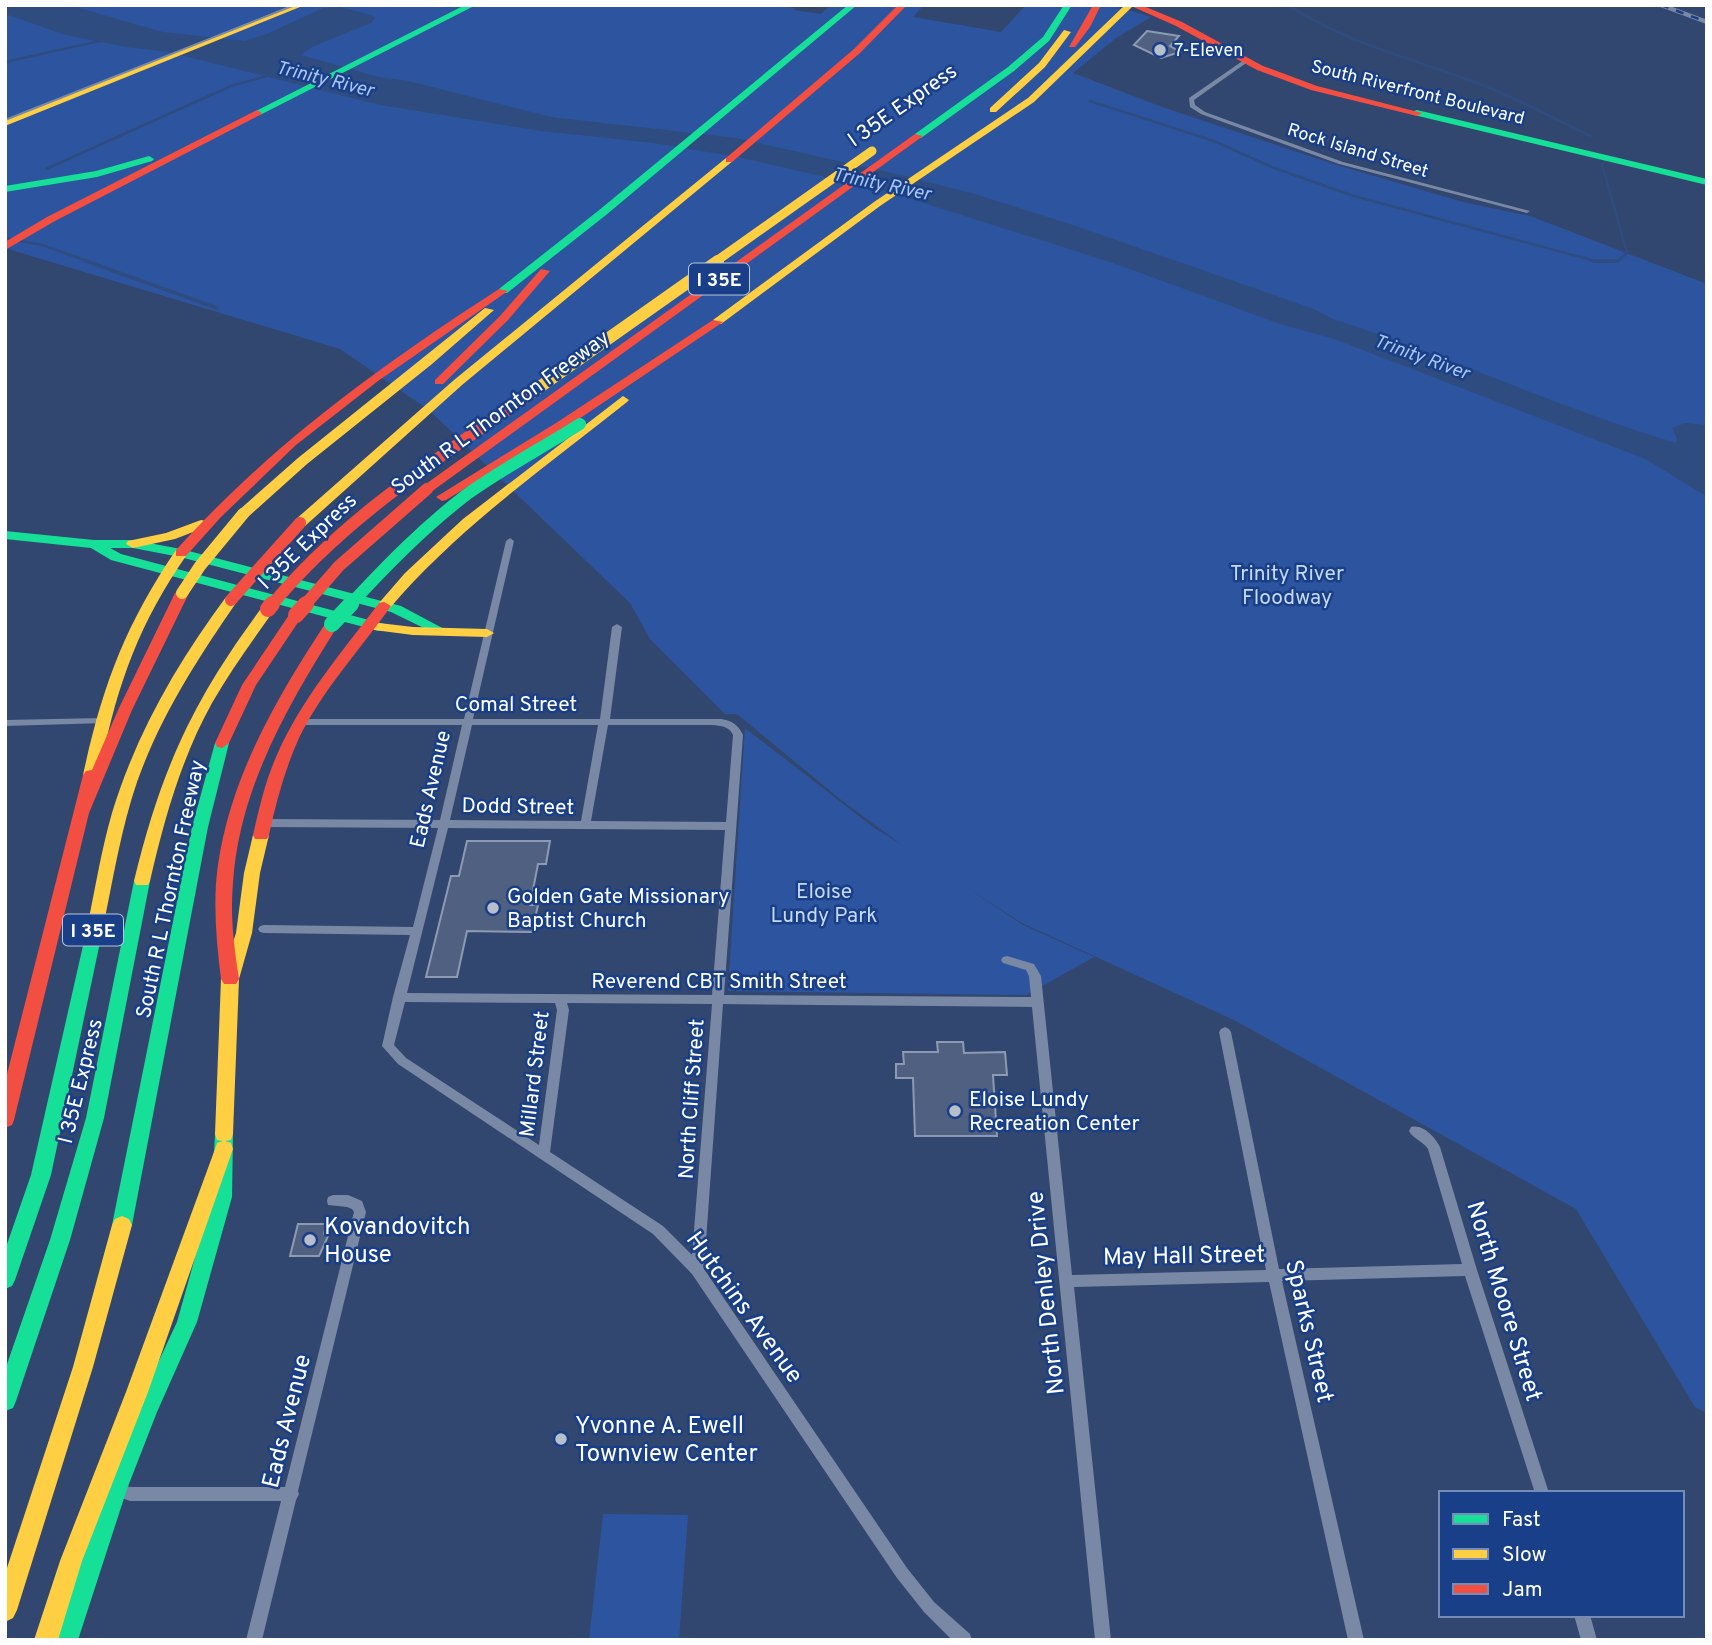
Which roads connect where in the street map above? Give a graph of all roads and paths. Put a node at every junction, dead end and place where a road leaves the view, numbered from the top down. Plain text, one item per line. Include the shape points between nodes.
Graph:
1 (301, 5) edge
2 (472, 5) edge
3 (836, 5) edge
4 (853, 5) edge
5 (902, 5) edge
6 (914, 5) edge
7 (1052, 5) edge
8 (1068, 5) edge
9 (1080, 5) edge
10 (1097, 5) edge
11 (1131, 5) edge
12 (1162, 5) edge
13 (1198, 28) junction
14 (867, 42) junction
15 (1252, 59) junction
16 (1047, 66) junction
17 (750, 88) junction
18 (5, 123) edge
19 (1526, 134) junction
20 (207, 138) junction
21 (653, 169) junction
22 (1707, 171) edge
23 (1707, 182) edge
24 (114, 186) junction
25 (5, 188) edge
26 (877, 204) junction
27 (1527, 211) dead end
28 (5, 247) edge
29 (5, 260) edge
30 (516, 282) junction
31 (688, 343) junction
32 (648, 379) junction
33 (374, 447) junction
34 (206, 521) junction
35 (5, 535) edge
36 (510, 541) dead end
37 (94, 544) junction
38 (132, 544) junction
39 (181, 553) junction
40 (169, 569) junction
41 (384, 606) junction
42 (303, 617) junction
43 (371, 624) junction
44 (617, 627) dead end
45 (439, 630) junction
46 (487, 633) junction
47 (102, 721) junction
48 (300, 722) junction
49 (5, 723) edge
50 (467, 723) junction
51 (604, 723) junction
52 (731, 724) joint
53 (84, 809) junction
54 (263, 823) junction
55 (444, 824) junction
56 (585, 826) junction
57 (730, 826) junction
58 (264, 929) dead end
59 (417, 931) junction
60 (1007, 960) dead end
61 (230, 979) junction
62 (400, 997) junction
63 (561, 999) junction
64 (718, 1000) junction
65 (1038, 1002) junction
66 (1225, 1032) dead end
67 (388, 1046) joint
68 (5, 1119) edge
69 (1415, 1131) dead end
70 (225, 1150) junction
71 (544, 1153) junction
72 (333, 1201) dead end
73 (697, 1270) junction
74 (1470, 1270) junction
75 (1274, 1276) junction
76 (5, 1280) edge
77 (1067, 1281) junction
78 (5, 1401) edge
79 (116, 1489) junction
80 (1541, 1491) edge
81 (292, 1494) junction
82 (5, 1610) edge
83 (1582, 1617) edge
84 (46, 1640) edge
85 (66, 1640) edge
86 (254, 1640) edge
87 (964, 1640) edge
88 (1103, 1640) edge
89 (1356, 1640) edge
90 (1590, 1640) edge

1 - 18 main road
2 - 20 main road
3 - 17 main road via 786,48
4 - 17 main road
5 - 14 main road, I 35E
6 - 14 main road
7 - 78 main road, I 35E Express, bridge via 1028,38 999,64 365,511 298,573 268,609 208,693 161,805 104,1079 71,1201
8 - 42 main road, South R L Thornton Freeway / I 35E, bridge via 1046,39 1011,69 427,489 339,566
9 - 16 main road
10 - 16 main road via 1086,27
11 - 13 main road, South Riverfront Boulevard
11 - 26 main road via 1038,94
12 - 13 main road, South Riverfront Boulevard
13 - 15 main road, South Riverfront Boulevard
14 - 33 main road, South R L Thornton Freeway / I 35E via 715,172
15 - 19 main road, South Riverfront Boulevard via 1291,80 1336,94
15 - 27 street, Rock Island Street via 1191,99 1192,106 1321,157
16 - 26 main road via 1024,93 953,140
17 - 21 main road
19 - 22 main road, South Riverfront Boulevard
19 - 23 main road, South Riverfront Boulevard
20 - 24 main road
20 - 25 main road via 97,174
21 - 30 main road
21 - 33 main road via 628,199 554,261
24 - 28 main road
24 - 29 main road
26 - 31 main road
30 - 34 main road via 341,404 240,486
30 - 53 main road, bridge via 471,328 275,483 200,566 131,698
31 - 32 main road
31 - 42 main road via 424,509
32 - 41 main road via 455,527 409,572
32 - 61 main road, bridge via 488,480 437,518 398,552 332,624 291,686 250,772 228,866 222,932
33 - 76 main road, South R L Thornton Freeway / I 35E, bridge via 300,523 202,638 170,690 142,752 120,812 41,1175
34 - 38 main road via 170,536
34 - 39 main road
35 - 37 main road
36 - 46 street, Eads Avenue
37 - 38 main road
37 - 40 main road via 116,557
38 - 39 main road
39 - 40 main road
39 - 41 main road
40 - 43 main road
40 - 47 main road via 132,631
41 - 43 main road
41 - 45 main road
42 - 82 main road, South R L Thornton Freeway via 288,650 254,678 222,744 182,913 122,1223
43 - 45 main road
43 - 48 main road
44 - 51 street
45 - 46 main road
46 - 50 street, Eads Avenue
47 - 49 street
47 - 53 main road
48 - 50 street, Comal Street
48 - 54 main road via 284,755
50 - 51 street, Comal Street
50 - 55 street, Eads Avenue
51 - 52 street, Comal Street
51 - 56 street
52 - 57 street, North Cliff Street via 738,735
53 - 68 main road
54 - 55 street, Dodd Street
54 - 61 main road via 244,933
55 - 56 street, Dodd Street
55 - 59 street, Eads Avenue
56 - 57 street, Dodd Street
57 - 64 street, North Cliff Street
58 - 59 street
59 - 62 street, Eads Avenue
60 - 65 street, North Denley Drive via 1030,967
61 - 70 main road
62 - 63 street, Reverend CBT Smith Street
62 - 67 street, Eads Avenue
63 - 64 street, Reverend CBT Smith Street
63 - 71 street, Millard Street
64 - 65 street, Reverend CBT Smith Street
64 - 73 street, North Cliff Street
65 - 77 street, North Denley Drive
66 - 75 street, Sparks Street
67 - 71 street, Hutchins Avenue via 402,1061
69 - 74 street, North Moore Street via 1434,1147
70 - 79 main road via 222,1197 187,1322
70 - 84 main road via 71,1561
71 - 73 street, Hutchins Avenue via 658,1230
72 - 81 street, Eads Avenue via 348,1201 360,1212
73 - 87 street, Hutchins Avenue via 902,1573
74 - 75 street, May Hall Street
74 - 80 street, North Moore Street
75 - 77 street, May Hall Street
75 - 89 street, Sparks Street
77 - 88 street, North Denley Drive
79 - 81 street via 130,1494
79 - 85 main road
81 - 86 street, Eads Avenue
83 - 90 street

